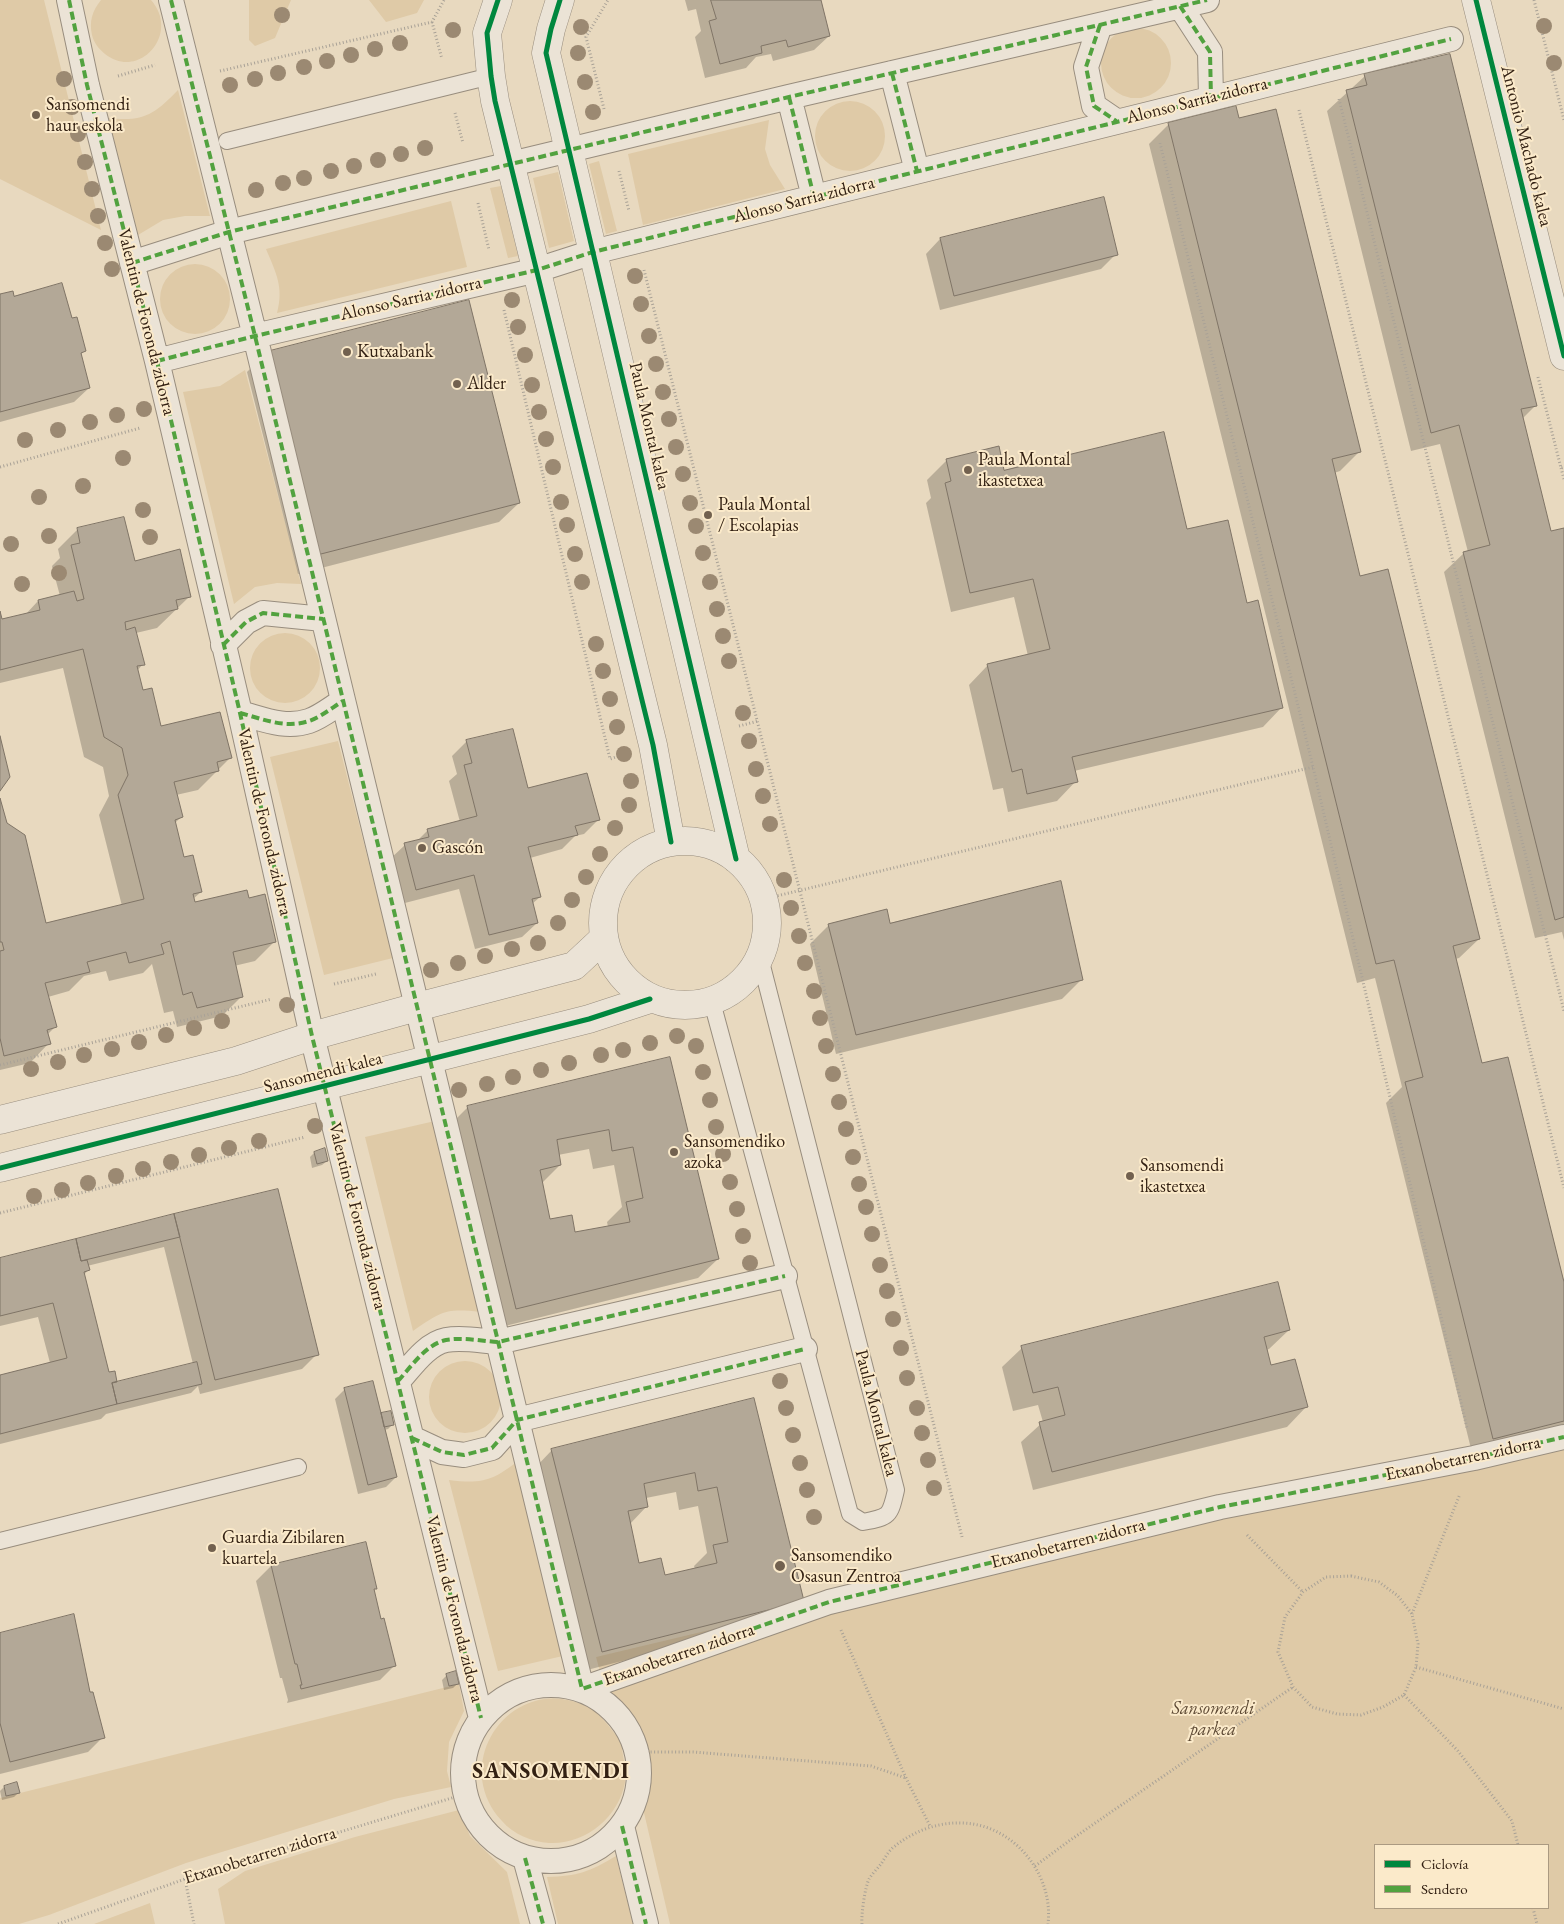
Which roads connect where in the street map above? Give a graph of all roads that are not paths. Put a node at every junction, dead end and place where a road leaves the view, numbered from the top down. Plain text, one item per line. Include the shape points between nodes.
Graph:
1 (69, 0) edge
2 (171, 0) edge
3 (498, 0) edge
4 (560, 0) edge
5 (1207, 0) edge
6 (1476, 0) edge
7 (1180, 6) junction
8 (1100, 25) junction
9 (1451, 38) dead end
10 (892, 73) junction
11 (491, 76) junction
12 (789, 97) junction
13 (1210, 98) junction
14 (1116, 121) junction
15 (227, 141) dead end
16 (570, 150) junction
17 (510, 165) junction
18 (917, 171) junction
19 (814, 198) junction
20 (230, 232) junction
21 (594, 252) junction
22 (132, 263) junction
23 (537, 270) junction
24 (255, 336) junction
25 (1564, 356) edge
26 (157, 361) junction
27 (323, 619) junction
28 (223, 645) junction
29 (343, 701) junction
30 (240, 713) junction
31 (671, 842) junction
32 (736, 859) junction
33 (604, 938) junction
34 (760, 958) junction
35 (650, 998) junction
36 (712, 1002) junction
37 (417, 1007) junction
38 (312, 1036) junction
39 (430, 1060) junction
40 (325, 1086) junction
41 (0, 1120) edge
42 (0, 1168) edge
43 (785, 1276) junction
44 (498, 1342) junction
45 (805, 1349) junction
46 (398, 1381) junction
47 (517, 1420) junction
48 (1564, 1437) edge
49 (412, 1438) junction
50 (298, 1467) dead end
51 (0, 1541) edge
52 (582, 1690) junction
53 (481, 1718) junction
54 (622, 1826) junction
55 (525, 1858) junction
56 (543, 1924) edge
57 (646, 1924) edge

1 - 22 street, Valentin de Foronda zidorra
2 - 20 street
3 - 11 street via 488,33
4 - 16 street, Paula Montal kalea via 546,53
5 - 7 street
6 - 25 street, Antonio Machado kalea
7 - 8 street
7 - 13 street via 1210,52
8 - 10 street
8 - 14 street via 1086,67 1094,106
9 - 13 street, Alonso Sarria zidorra
10 - 12 street
10 - 18 street
11 - 15 lane
11 - 17 street
12 - 16 street
12 - 19 street
13 - 14 street, Alonso Sarria zidorra
14 - 18 street, Alonso Sarria zidorra
16 - 17 street
16 - 21 street, Paula Montal kalea
17 - 20 street
17 - 23 street
18 - 19 street, Alonso Sarria zidorra
19 - 21 street, Alonso Sarria zidorra
20 - 22 street
20 - 24 street
21 - 23 street, Alonso Sarria zidorra
21 - 32 street, Paula Montal kalea
22 - 26 street, Valentin de Foronda zidorra
23 - 24 street, Alonso Sarria zidorra
23 - 31 street via 653,745
24 - 26 street, Alonso Sarria zidorra
24 - 27 street
26 - 28 street, Valentin de Foronda zidorra
27 - 28 street via 263,613 246,622
27 - 29 street
28 - 30 street, Valentin de Foronda zidorra
29 - 30 street, Valentin de Foronda zidorra via 311,721 298,724 282,725
29 - 37 street
30 - 38 street, Valentin de Foronda zidorra
31 - 32 street via 694,841 716,847
31 - 33 street via 641,854 618,876 605,906
32 - 34 street via 753,877 764,898 768,929
33 - 35 street via 620,974
33 - 37 street, Sansomendi kalea via 574,966
34 - 36 street via 740,985
34 - 45 lane, Paula Montal kalea via 896,1490 891,1510 883,1518 863,1522 850,1514
35 - 36 street via 681,1006
35 - 39 street, Sansomendi kalea via 589,1019
36 - 43 lane, Paula Montal kalea
37 - 38 street, Sansomendi kalea
37 - 39 street
38 - 40 street, Valentin de Foronda zidorra
38 - 41 street, Sansomendi kalea via 236,1061
39 - 40 street, Sansomendi kalea
39 - 44 street
40 - 42 street, Sansomendi kalea
40 - 46 street, Valentin de Foronda zidorra
43 - 44 street
43 - 45 lane, Paula Montal kalea
44 - 46 street via 445,1340 427,1350
44 - 47 street
45 - 47 street
46 - 49 street, Valentin de Foronda zidorra
47 - 49 street via 492,1448 464,1455 442,1452
47 - 52 street
48 - 52 street, Etxanobetarren zidorra via 1474,1458 1220,1507 829,1602
49 - 53 street, Valentin de Foronda zidorra
50 - 51 lane
52 - 53 street, Valentin de Foronda zidorra via 555,1684 527,1687 502,1699
52 - 54 street, Valentin de Foronda zidorra via 606,1704 625,1724 635,1744 639,1766 636,1794
53 - 55 street, Valentin de Foronda zidorra via 468,1741 462,1768 465,1794 477,1822 487,1833 498,1844
54 - 55 street, Valentin de Foronda zidorra via 603,1845 578,1857 552,1862
54 - 57 street
55 - 56 street

